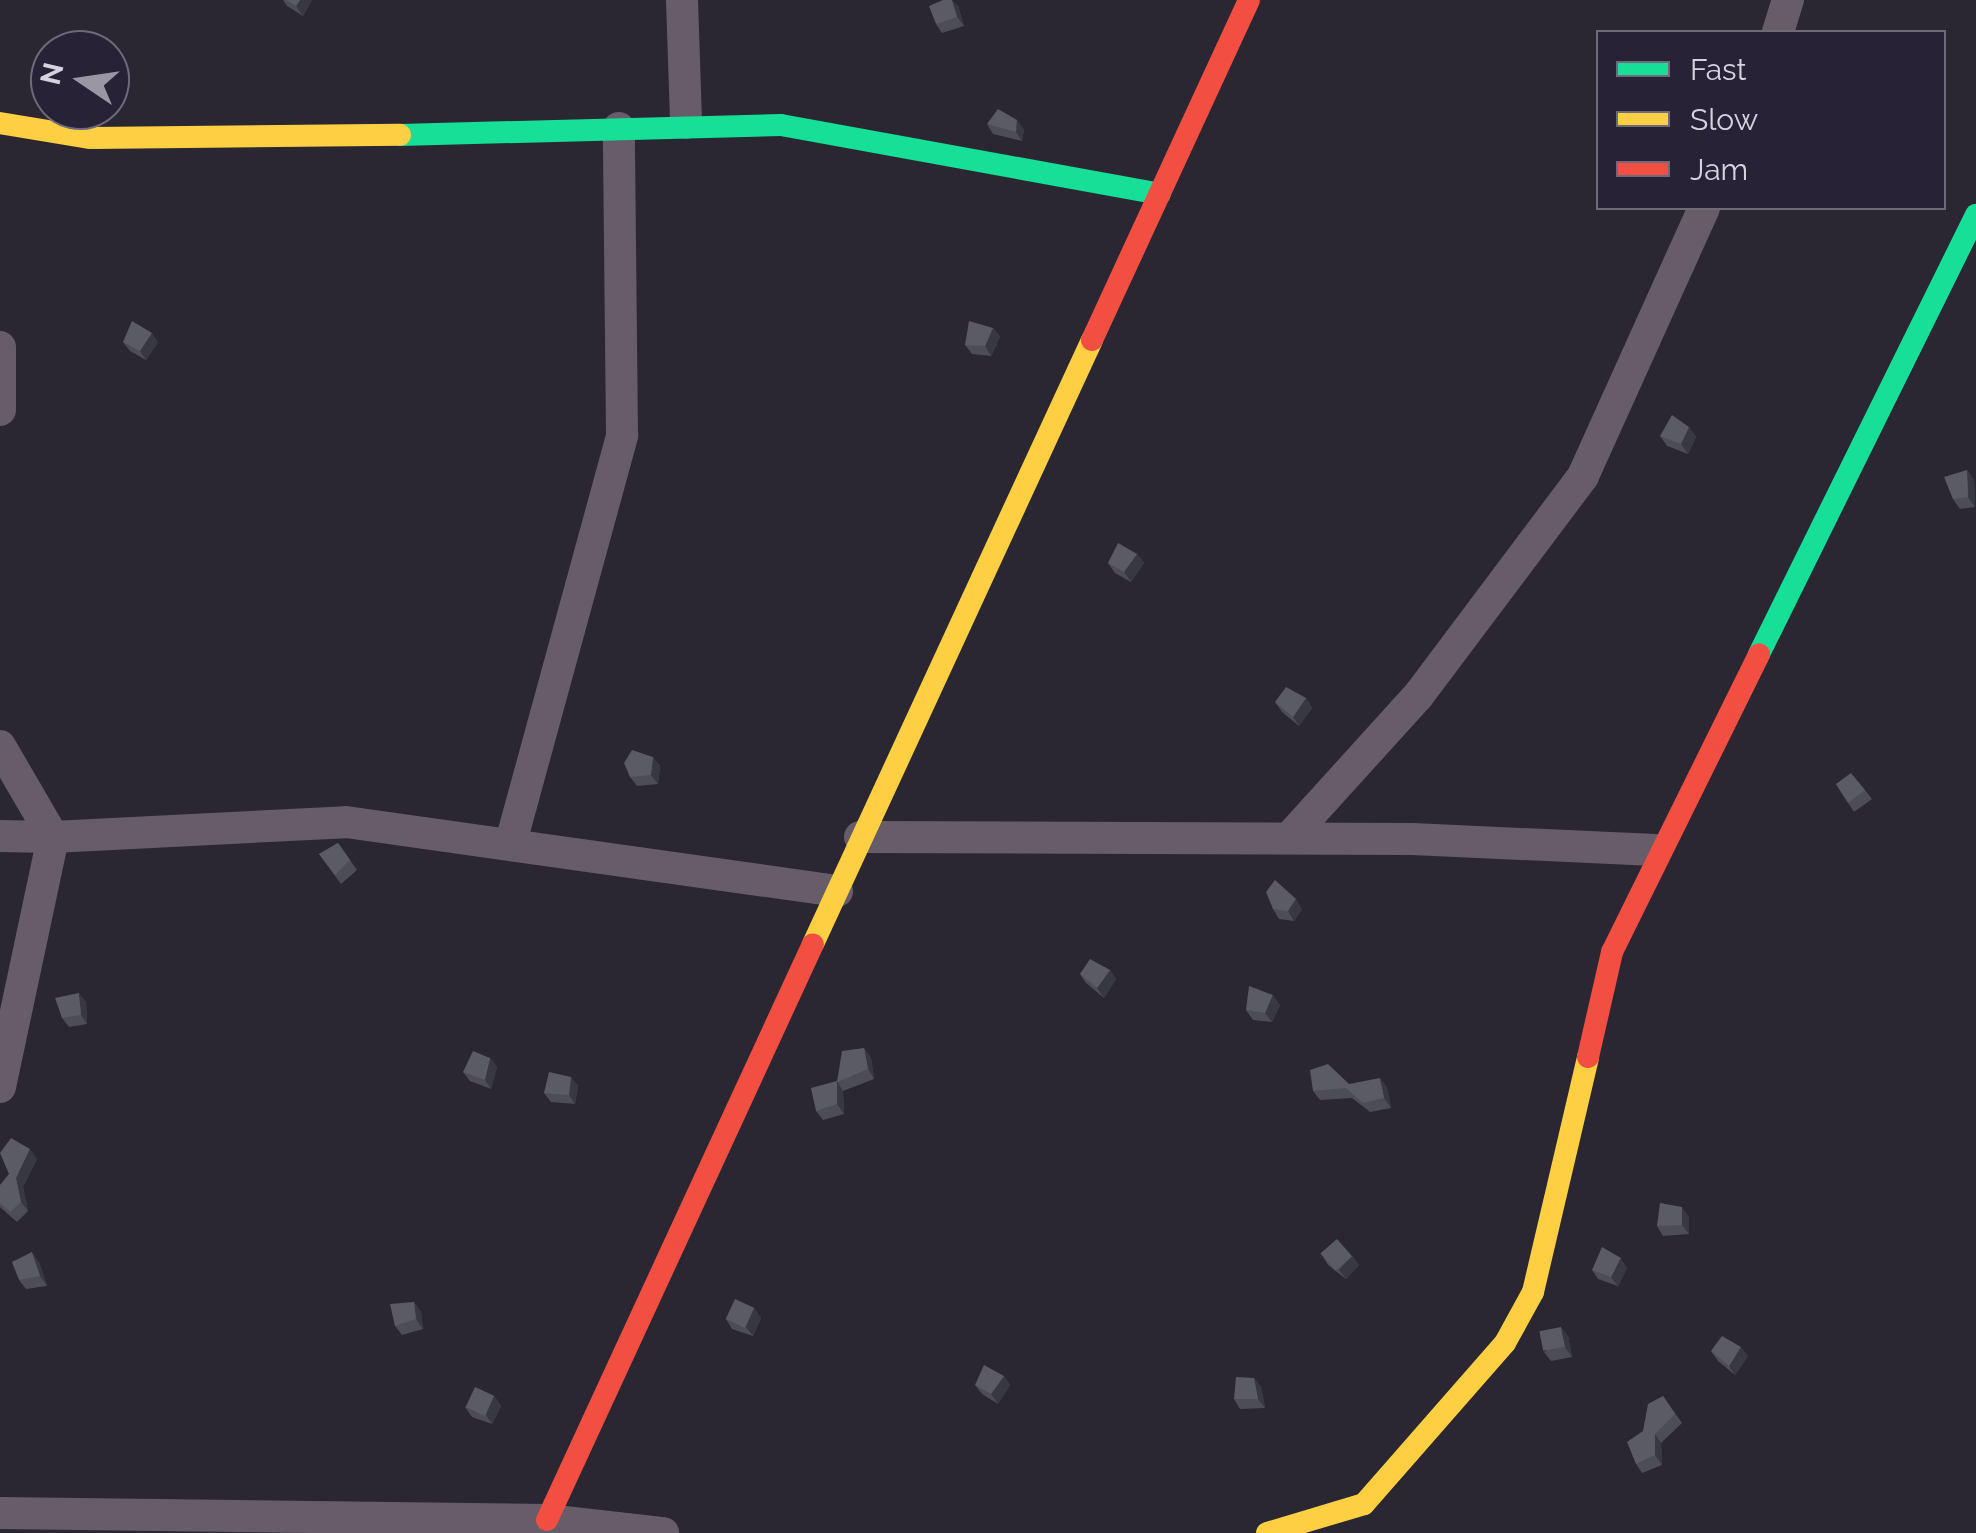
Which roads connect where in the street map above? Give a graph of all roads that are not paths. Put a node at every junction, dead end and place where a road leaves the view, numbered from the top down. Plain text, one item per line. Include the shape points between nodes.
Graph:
1 (682, 0) edge
2 (1248, 0) edge
3 (1788, 0) edge
4 (1779, 30) edge
5 (686, 123) junction
6 (0, 124) edge
7 (620, 128) junction
8 (1160, 194) junction
9 (1703, 210) edge
10 (1976, 215) edge
11 (0, 347) edge
12 (0, 410) edge
13 (0, 746) edge
14 (0, 836) edge
15 (53, 837) junction
16 (860, 837) junction
17 (1290, 837) junction
18 (511, 842) junction
19 (1654, 850) junction
20 (838, 891) junction
21 (0, 1087) edge
22 (0, 1513) edge
23 (547, 1520) junction
24 (663, 1533) edge
25 (1267, 1533) edge

1 - 5 street
2 - 8 street
3 - 4 street
5 - 7 street
5 - 8 street via 833,132
6 - 7 street via 134,140
7 - 18 street via 622,436
8 - 16 street
9 - 17 street via 1583,476 1418,696
10 - 19 street via 1866,448
11 - 12 street
13 - 15 street
14 - 15 street
15 - 18 street via 275,820
15 - 21 street
16 - 17 street
16 - 20 street
17 - 19 street
18 - 20 street
19 - 25 street via 1600,990 1533,1292 1505,1344 1364,1504
20 - 23 street
22 - 23 street
23 - 24 street

